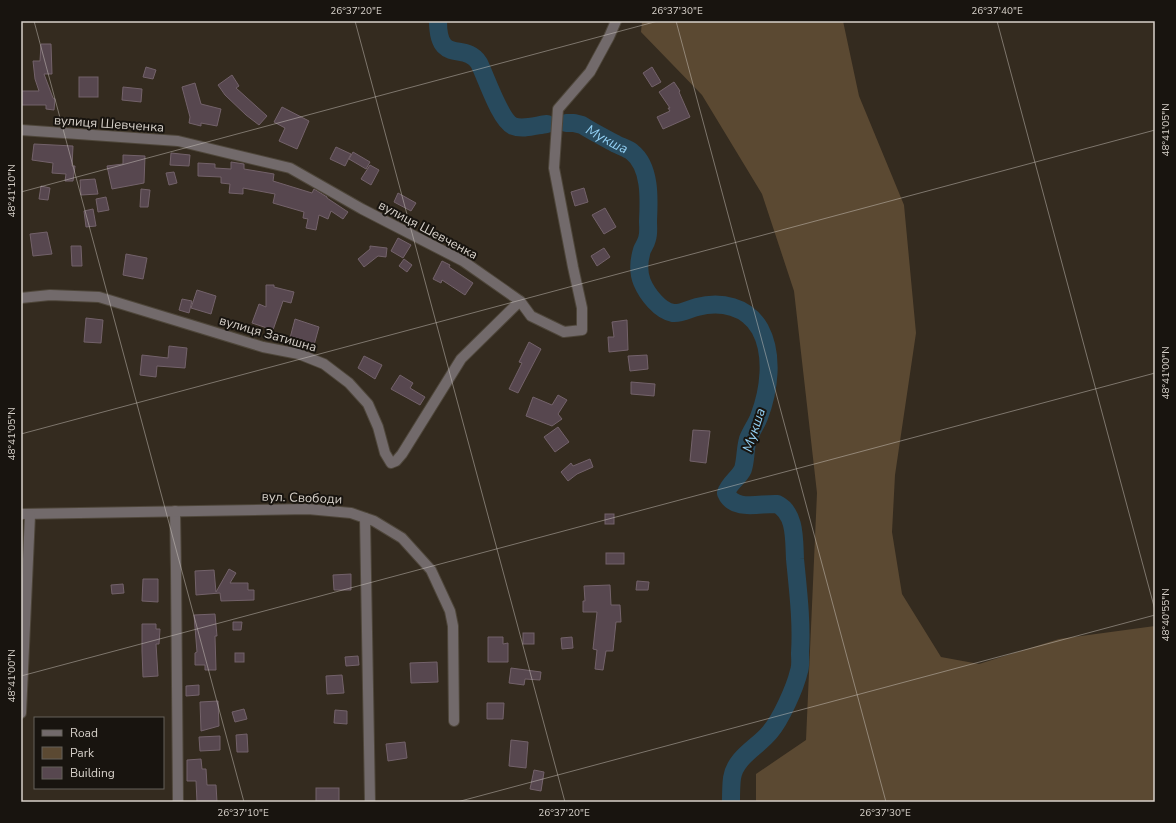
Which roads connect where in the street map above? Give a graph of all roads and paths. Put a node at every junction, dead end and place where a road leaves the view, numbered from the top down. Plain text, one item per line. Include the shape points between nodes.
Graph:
1 (616, 21) edge
2 (21, 130) edge
3 (21, 298) edge
4 (520, 301) junction
5 (175, 511) junction
6 (26, 514) edge
7 (365, 518) junction
8 (21, 713) edge
9 (454, 721) dead end
10 (178, 802) edge
11 (370, 802) edge

1 - 4 street, вулиця Шевченка via 590,72 558,109 554,168 582,308 582,330 564,332 531,316
2 - 4 street, вулиця Шевченка via 178,141 290,168 362,209 463,261
3 - 4 street, вулиця Затишна via 50,295 99,297 263,347 299,354 324,364 349,383 368,404 390,463 402,454 461,359
5 - 6 street, вул. Свободи
5 - 7 street, вул. Свободи via 308,509 351,513
5 - 10 street
6 - 8 street
7 - 9 street, вул. Свободи via 402,538 431,570 450,611 453,626
7 - 11 street

